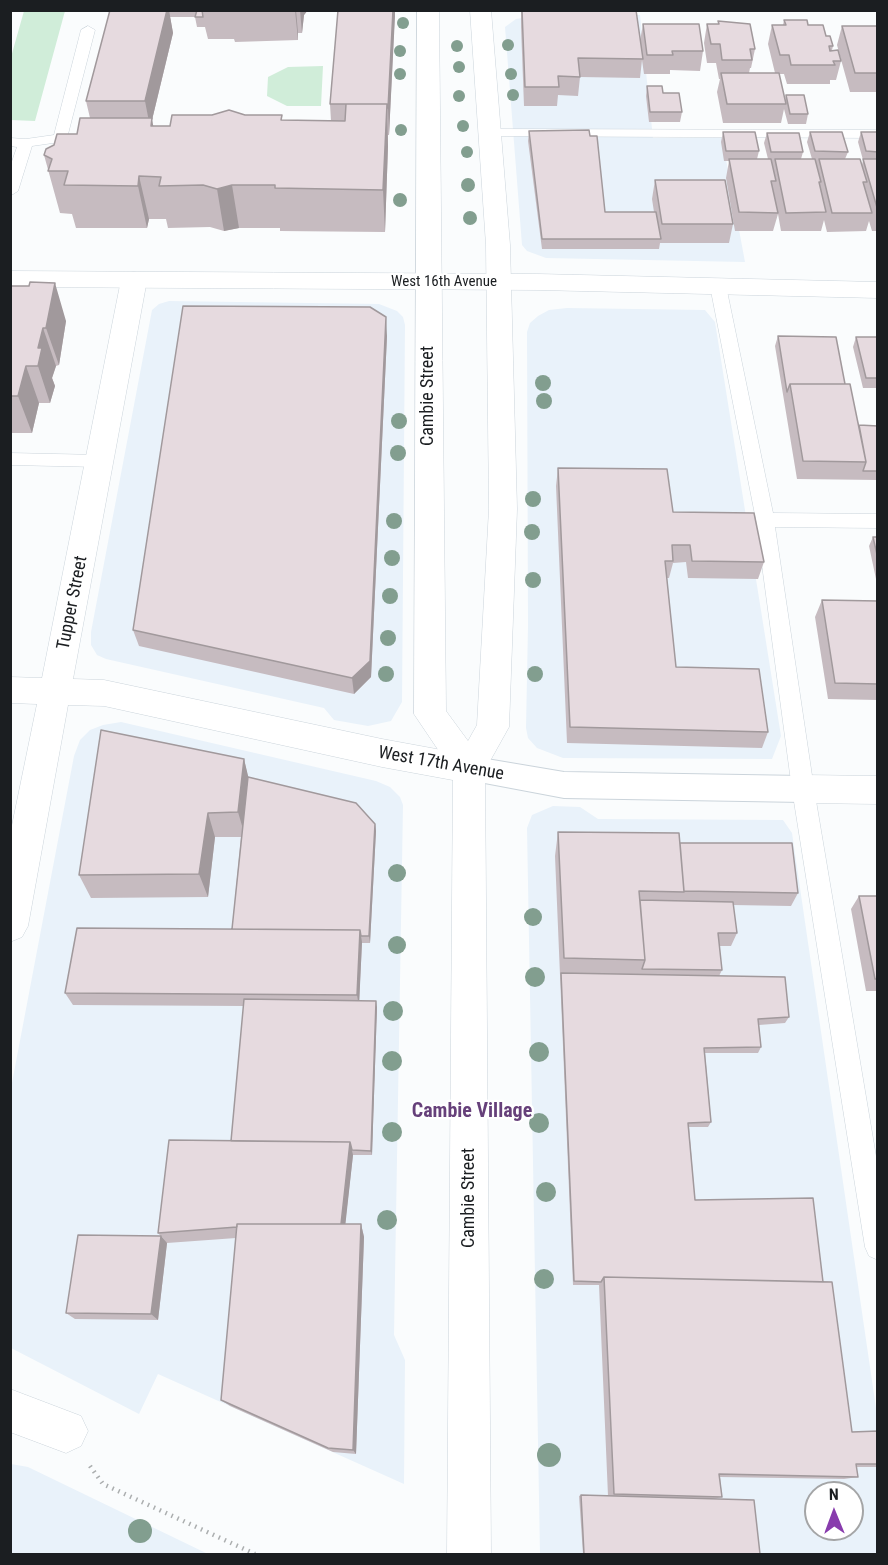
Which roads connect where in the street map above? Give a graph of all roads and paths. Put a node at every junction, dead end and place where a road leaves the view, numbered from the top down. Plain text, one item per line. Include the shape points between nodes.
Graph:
1 (428, 10) edge
2 (480, 10) edge
3 (88, 30) dead end
4 (491, 132) junction
5 (878, 134) edge
6 (10, 142) edge
7 (26, 143) junction
8 (10, 191) edge
9 (10, 279) edge
10 (134, 280) junction
11 (428, 281) junction
12 (499, 282) junction
13 (718, 286) junction
14 (878, 290) edge
15 (10, 459) edge
16 (100, 461) junction
17 (765, 520) junction
18 (878, 521) edge
19 (10, 690) edge
20 (56, 691) junction
21 (469, 769) junction
22 (803, 789) junction
23 (878, 790) edge
24 (10, 926) edge
25 (871, 1158) edge
26 (878, 1247) edge
27 (10, 1410) edge
28 (66, 1431) joint
29 (255, 1554) edge
30 (469, 1554) edge

1 - 11 main road, Cambie Street
2 - 4 main road, Cambie Street
3 - 7 lane via 60,138
4 - 5 lane
4 - 12 main road, Cambie Street
6 - 7 lane
7 - 8 lane
9 - 10 main road, West 16th Avenue
10 - 11 main road, West 16th Avenue
10 - 16 main road, Tupper Street
11 - 12 main road, West 16th Avenue
11 - 21 main road, Cambie Street via 430,714
12 - 13 main road, West 16th Avenue
12 - 21 main road, Cambie Street via 503,509 493,727
13 - 14 main road, West 16th Avenue
13 - 17 lane
15 - 16 lane
16 - 20 main road, Tupper Street
17 - 18 lane
17 - 22 lane
19 - 20 main road, West 17th Avenue
20 - 21 main road, West 17th Avenue via 104,693
20 - 24 main road, Tupper Street
21 - 22 street, West 17th Avenue via 564,785
21 - 30 main road, Cambie Street
22 - 23 main road, West 17th Avenue
22 - 25 lane
25 - 26 lane
27 - 28 main road
28 - 29 path via 103,1484

